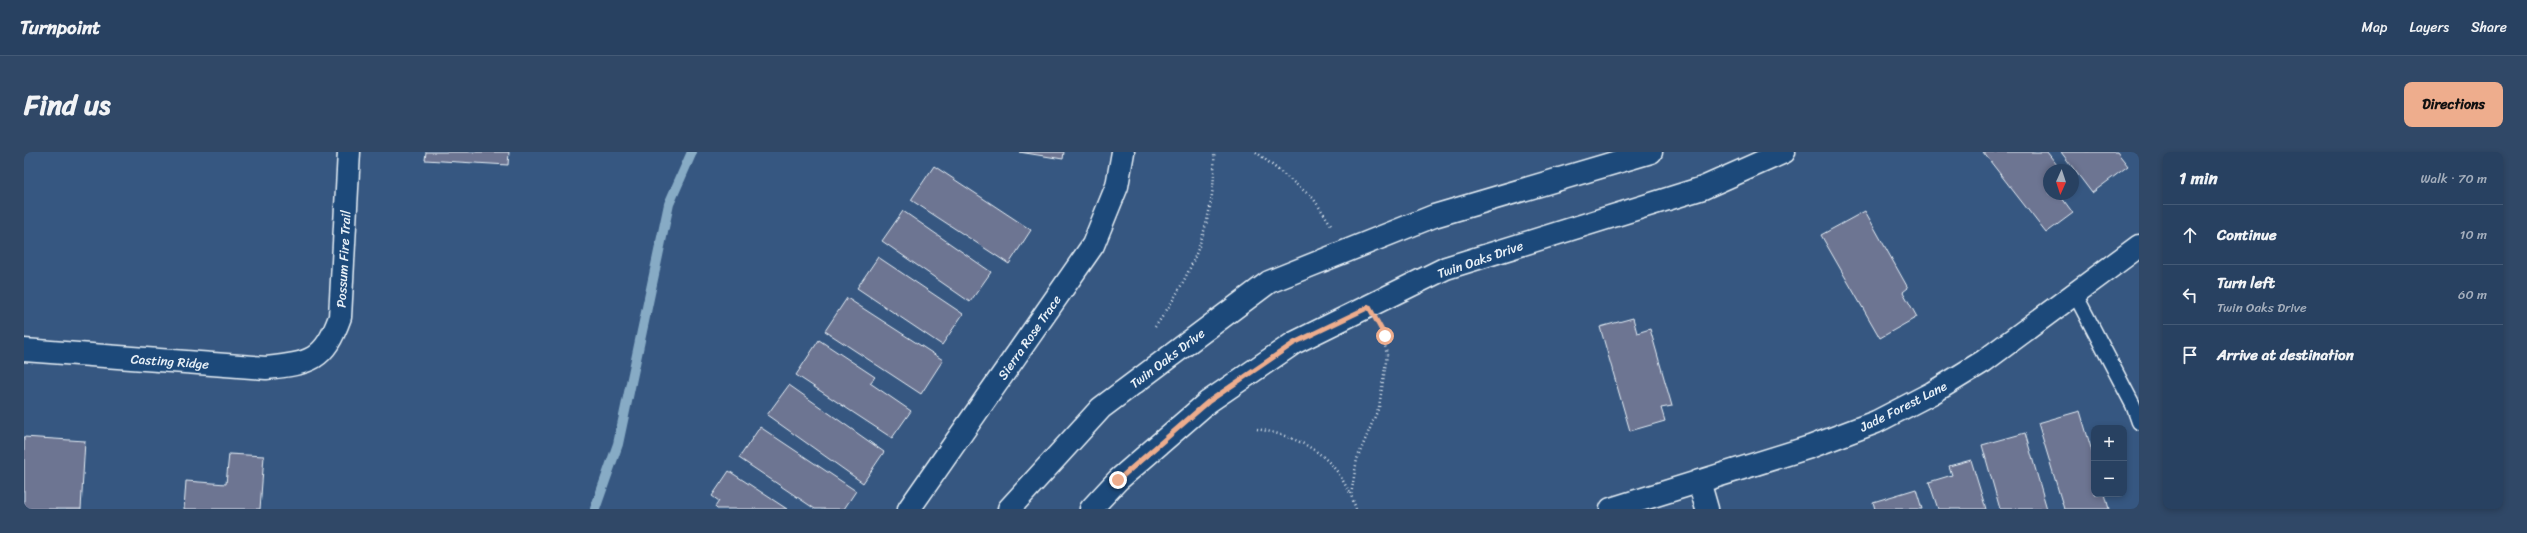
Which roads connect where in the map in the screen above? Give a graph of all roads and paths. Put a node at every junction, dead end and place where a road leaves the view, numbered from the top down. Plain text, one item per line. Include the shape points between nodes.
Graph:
1 (349, 152) edge
2 (1123, 152) edge
3 (1214, 152) edge
4 (1256, 152) edge
5 (1651, 152) edge
6 (1784, 152) edge
7 (2139, 246) edge
8 (1344, 252) junction
9 (2074, 294) junction
10 (1369, 307) junction
11 (1155, 327) dead end
12 (24, 350) edge
13 (314, 358) joint
14 (2139, 422) edge
15 (1257, 429) dead end
16 (1700, 481) junction
17 (1351, 494) junction
18 (909, 509) edge
19 (1009, 509) edge
20 (1091, 509) edge
21 (1356, 509) edge
22 (1611, 509) edge
23 (1707, 509) edge

1 - 13 street, Possum Fire Trail via 340,317 331,342
2 - 18 street, Sierra Rose Trace via 1117,186 1093,245
3 - 11 path via 1206,226 1188,276
4 - 8 path via 1313,198 1329,220
5 - 8 street, Twin Oaks Drive via 1434,216
6 - 10 street, Twin Oaks Drive via 1703,188 1446,268
7 - 9 street, Jade Forest Lane
8 - 19 street, Twin Oaks Drive via 1269,282 1101,408
9 - 14 lane via 2133,405
9 - 16 street, Jade Forest Lane via 1984,361 1932,393 1876,422 1810,447
10 - 17 path via 1385,336 1387,355 1379,407 1357,459
10 - 20 street, Twin Oaks Drive via 1294,343 1208,402 1118,480
12 - 13 street, Casting Ridge via 266,368 291,366
15 - 17 path via 1280,433 1319,454 1334,468
16 - 22 street, Jade Forest Lane
16 - 23 street
17 - 21 path

